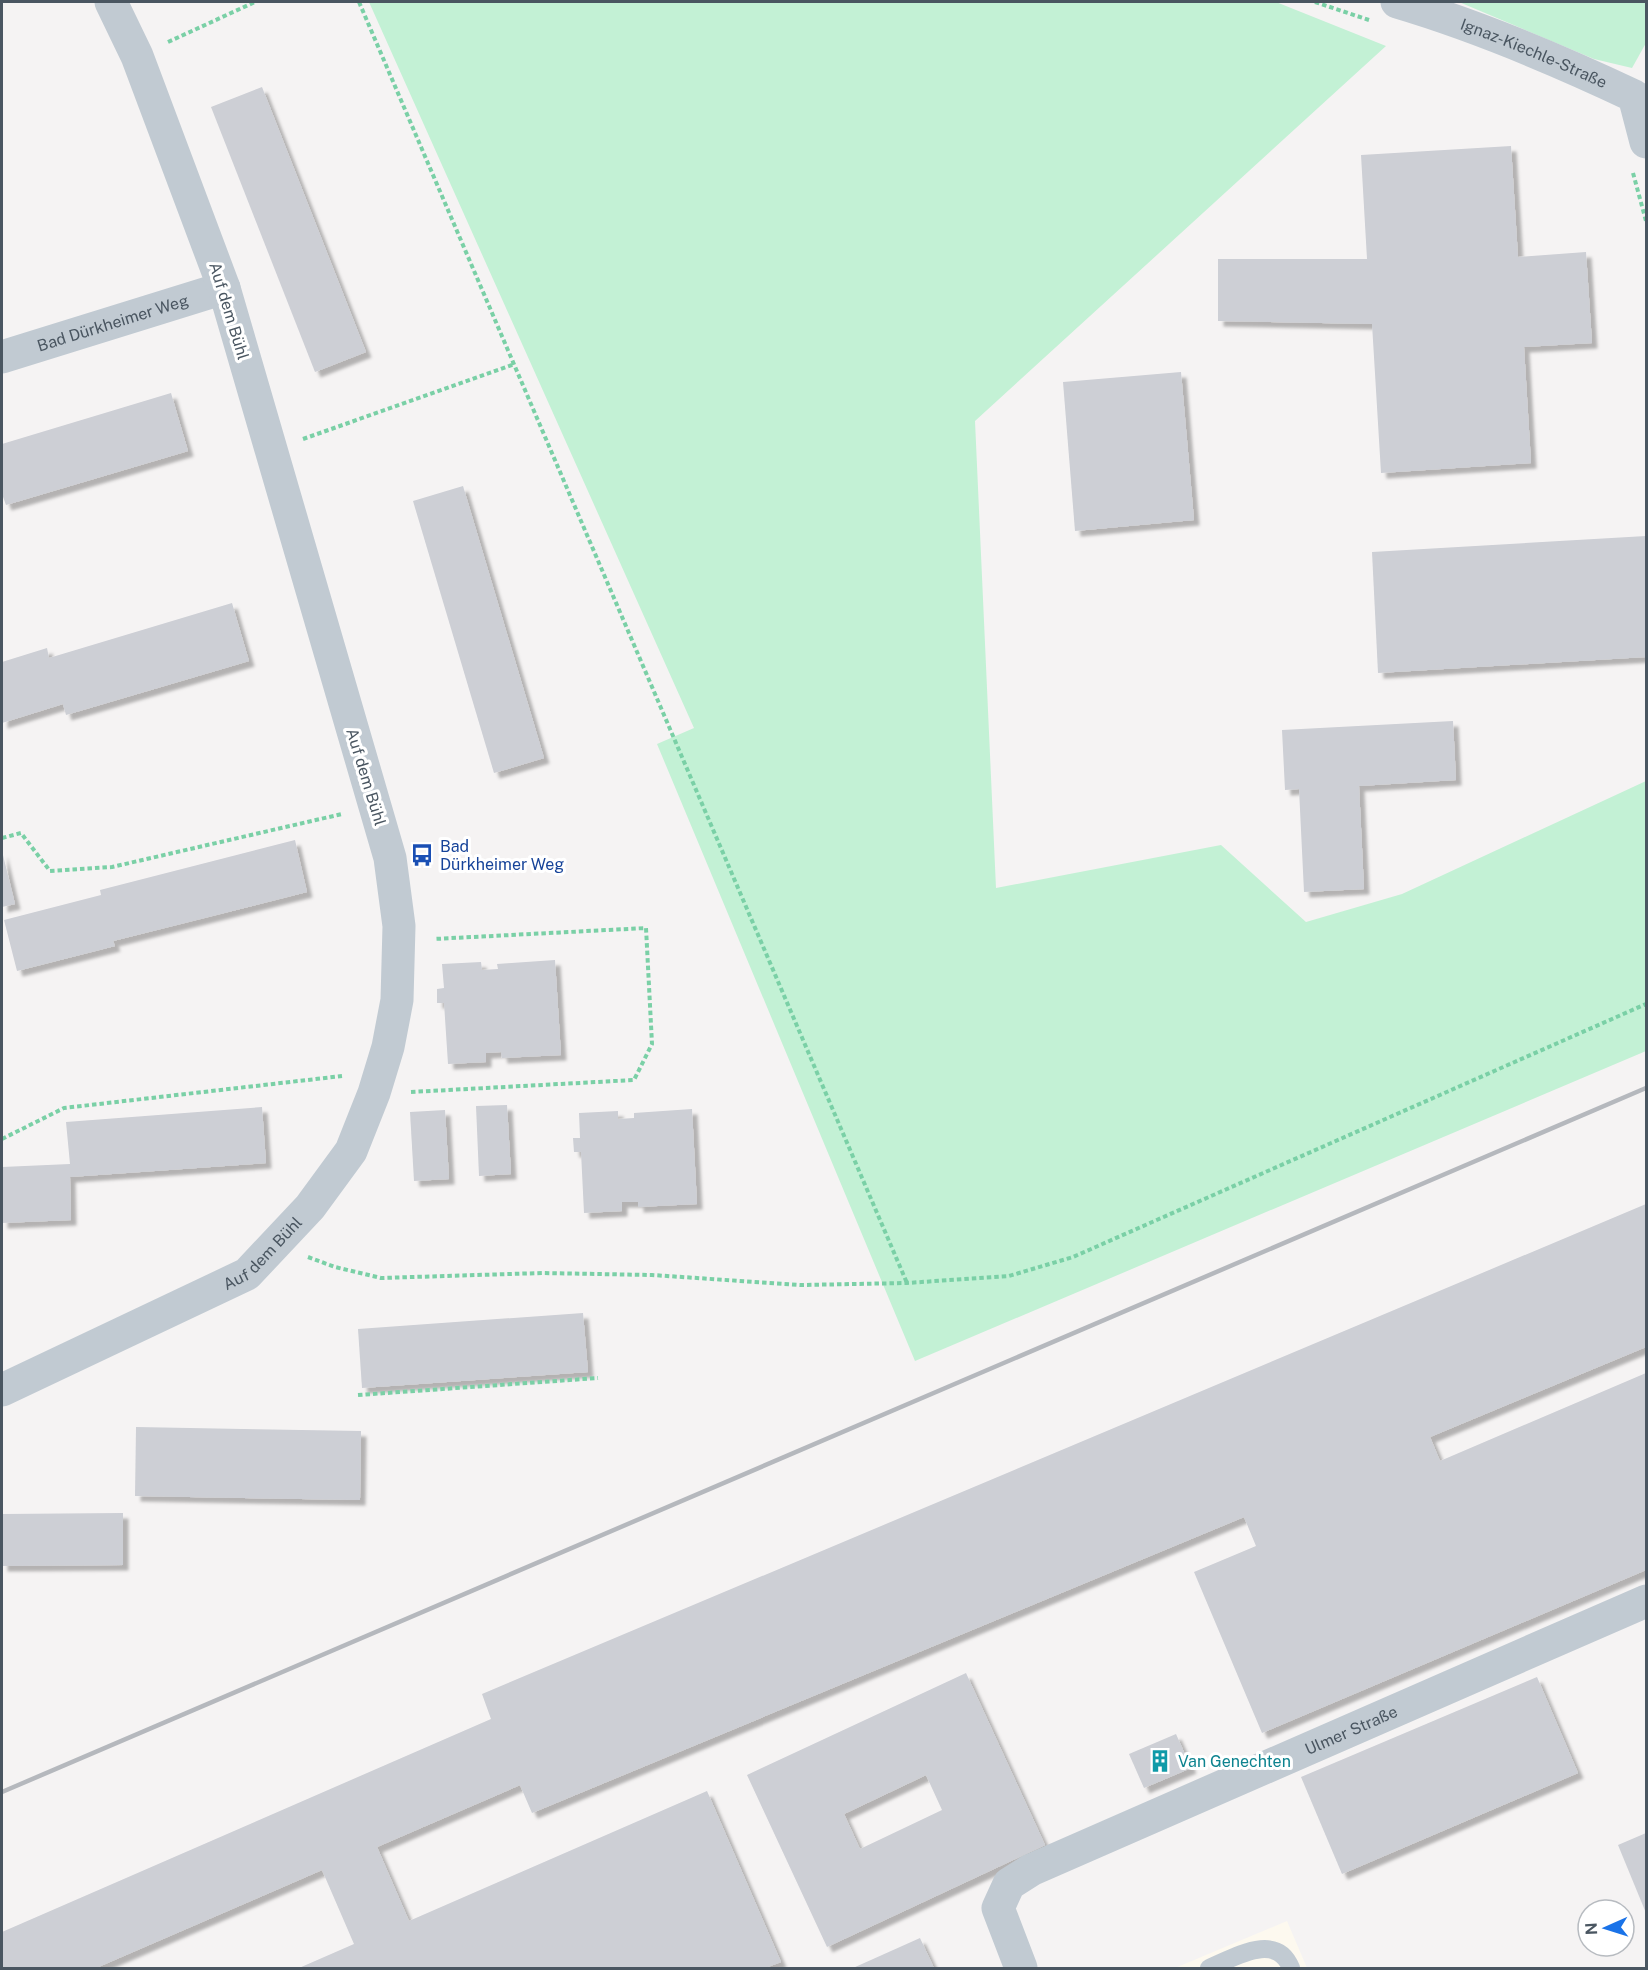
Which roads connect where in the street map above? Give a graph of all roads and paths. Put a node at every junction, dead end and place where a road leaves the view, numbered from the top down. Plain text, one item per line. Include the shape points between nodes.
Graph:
1 (111, 2) edge
2 (255, 2) edge
3 (359, 2) edge
4 (1315, 2) edge
5 (1397, 2) edge
6 (1371, 21) dead end
7 (138, 56) junction
8 (1639, 155) edge
9 (1647, 221) edge
10 (224, 288) junction
11 (2, 357) edge
12 (515, 364) junction
13 (271, 450) junction
14 (374, 806) junction
15 (2, 838) edge
16 (399, 940) junction
17 (1647, 1004) edge
18 (377, 1082) junction
19 (2, 1139) edge
20 (273, 1245) junction
21 (907, 1283) junction
22 (598, 1378) dead end
23 (2, 1390) edge
24 (358, 1395) dead end
25 (1647, 1601) edge
26 (1021, 1968) edge
27 (1209, 1968) edge
28 (1291, 1968) edge

1 - 7 street, Auf dem Bühl
2 - 7 path
3 - 12 path
4 - 6 path
5 - 8 street, Ignaz-Kiechle-Straße via 1434,13 1634,96
7 - 10 street, Auf dem Bühl
8 - 9 path
10 - 11 street, Bad Dürkheimer Weg
10 - 13 street, Auf dem Bühl
12 - 13 path
12 - 21 path
13 - 14 street, Auf dem Bühl
14 - 15 path via 112,867 50,871 21,833
14 - 16 street, Auf dem Bühl via 390,858
16 - 18 street, Auf dem Bühl via 397,1000
16 - 18 path via 646,928 652,1044 634,1080 461,1091
17 - 21 path via 1073,1257 1009,1276
18 - 19 path via 64,1108
18 - 20 street, Auf dem Bühl via 351,1151 310,1207
20 - 21 path via 381,1278 652,1275 801,1285
20 - 23 street, Auf dem Bühl via 247,1274
22 - 24 path
25 - 26 street, Ulmer Straße via 1031,1870 1010,1884 998,1908
27 - 28 lane via 1261,1948 1282,1955

